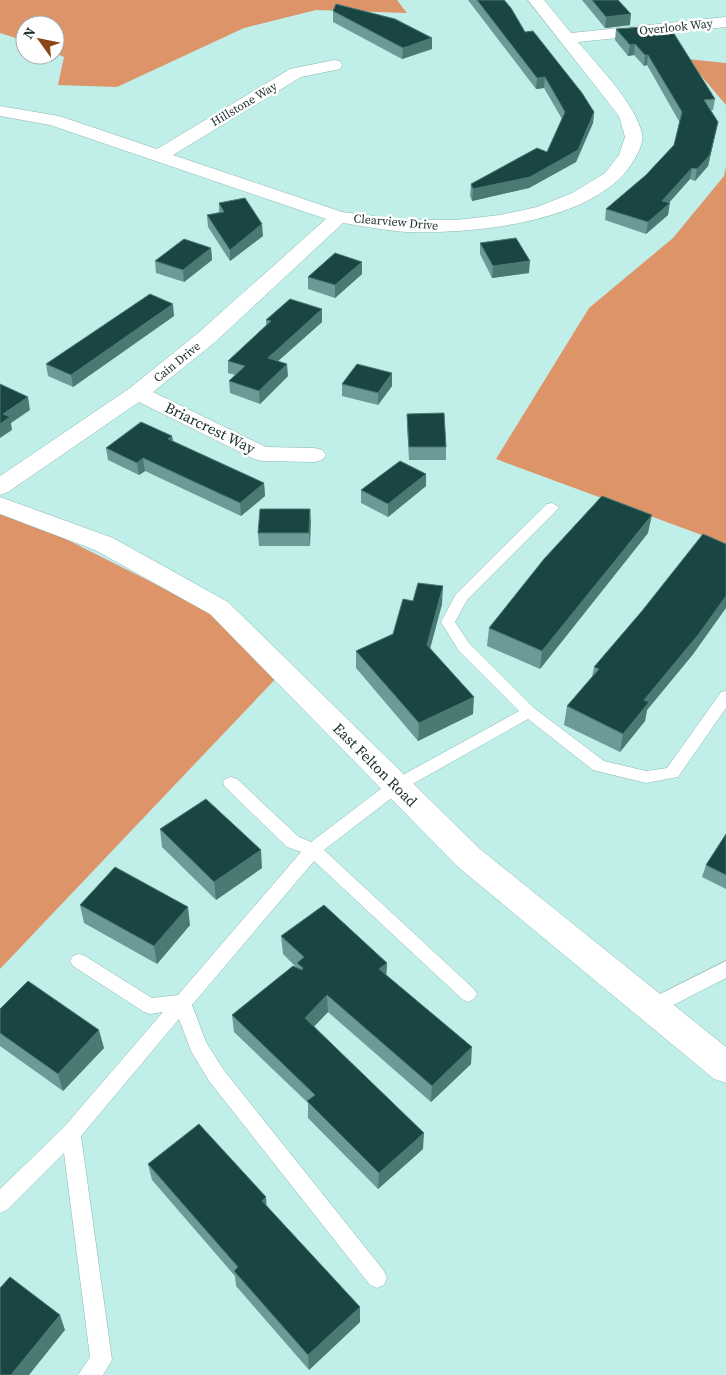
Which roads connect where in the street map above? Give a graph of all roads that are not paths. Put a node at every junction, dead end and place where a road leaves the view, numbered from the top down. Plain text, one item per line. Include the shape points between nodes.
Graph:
1 (536, 0) edge
2 (726, 22) edge
3 (566, 38) junction
4 (334, 65) dead end
5 (0, 111) edge
6 (158, 156) junction
7 (339, 217) junction
8 (138, 393) junction
9 (314, 456) dead end
10 (0, 487) edge
11 (0, 504) edge
12 (552, 507) dead end
13 (726, 696) edge
14 (529, 712) junction
15 (231, 783) dead end
16 (396, 786) junction
17 (313, 850) junction
18 (79, 961) dead end
19 (726, 968) edge
20 (468, 994) dead end
21 (182, 1002) junction
22 (652, 1007) junction
23 (726, 1068) edge
24 (71, 1133) junction
25 (0, 1203) edge
26 (377, 1278) dead end
27 (89, 1375) edge

1 - 3 street, Clearview Drive
2 - 3 street, Overlook Way
3 - 7 street, Clearview Drive via 628,115 634,137 628,156 612,177 580,197 543,211 500,221 422,226
4 - 6 street, Hillstone Way via 296,72
5 - 6 street, Clearview Drive via 53,120
6 - 7 street, Clearview Drive
7 - 8 street, Cain Drive via 206,338
8 - 9 street, Briarcrest Way via 262,454
8 - 10 street, Cain Drive
11 - 16 street, East Felton Road via 104,544 218,608
12 - 14 lane via 462,597 448,622 464,647
13 - 14 lane via 672,773 646,777 599,766
14 - 16 lane
15 - 17 lane via 293,842
16 - 17 lane
16 - 22 street, East Felton Road via 469,858
17 - 20 lane
17 - 21 lane
18 - 21 lane via 150,1006
19 - 22 lane
21 - 24 lane
21 - 26 lane via 198,1045 216,1075
22 - 23 street, East Felton Road
24 - 25 lane
24 - 27 lane via 101,1360

